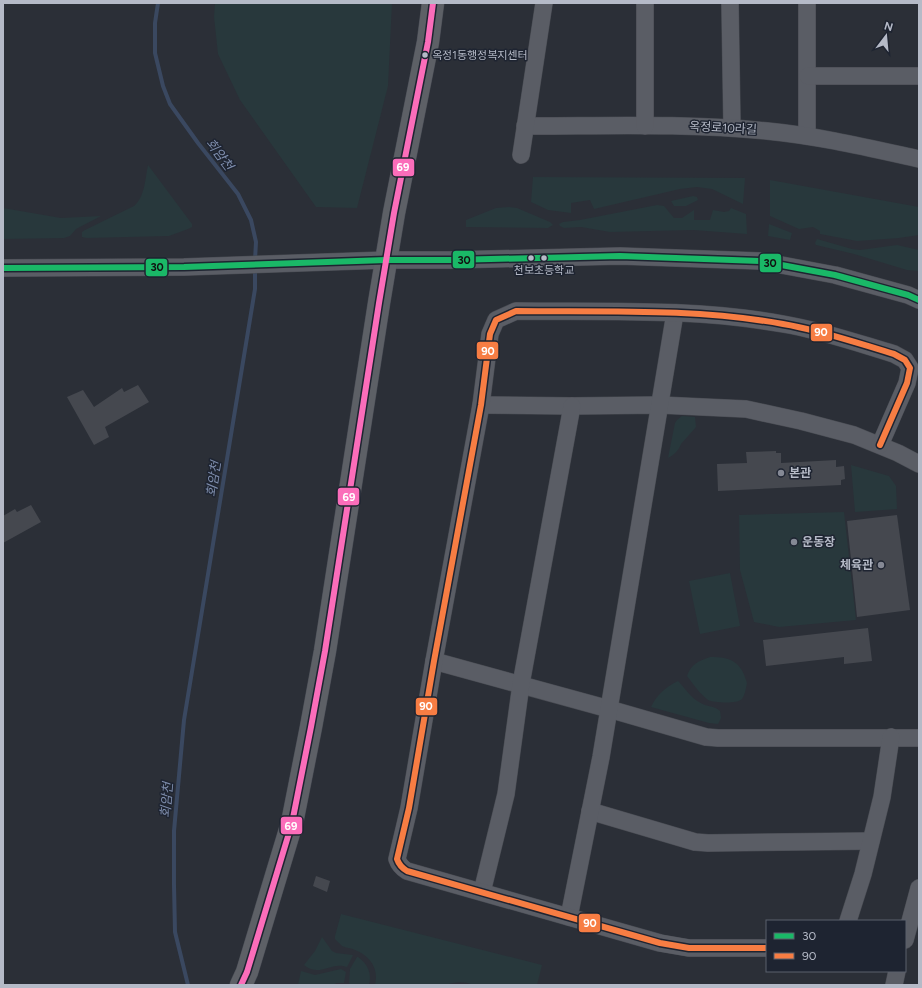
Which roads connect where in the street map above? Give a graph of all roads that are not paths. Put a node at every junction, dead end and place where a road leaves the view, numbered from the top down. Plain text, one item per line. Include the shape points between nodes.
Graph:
1 (433, 3) edge
2 (544, 3) edge
3 (645, 3) edge
4 (730, 3) edge
5 (806, 3) edge
6 (808, 76) junction
7 (919, 76) edge
8 (525, 126) junction
9 (645, 126) junction
10 (732, 128) junction
11 (807, 136) junction
12 (521, 154) dead end
13 (919, 159) edge
14 (386, 260) junction
15 (3, 268) edge
16 (919, 300) edge
17 (675, 313) junction
18 (481, 405) junction
19 (660, 405) junction
20 (572, 406) junction
21 (880, 446) junction
22 (919, 464) edge
23 (434, 661) junction
24 (521, 684) junction
25 (609, 708) junction
26 (891, 737) junction
27 (919, 738) edge
28 (590, 811) junction
29 (871, 841) junction
30 (919, 888) edge
31 (482, 892) junction
32 (569, 917) junction
33 (848, 920) edge
34 (906, 936) edge
35 (766, 948) edge
36 (897, 972) edge
37 (244, 979) edge
38 (894, 985) edge

1 - 14 main road via 428,42
2 - 8 street
3 - 9 street
4 - 10 street
5 - 6 street
6 - 7 street
6 - 11 street
8 - 9 street, 옥정로10라길
8 - 12 street
9 - 10 street, 옥정로10라길
10 - 11 street, 옥정로10라길
11 - 13 street, 옥정로10라길
14 - 15 street via 184,267
14 - 16 street via 620,256 760,261 835,275
14 - 37 main road via 325,651 292,823
17 - 18 street via 516,311 496,320 490,334
17 - 19 street
17 - 21 street via 783,324 905,360 910,368 909,377
18 - 20 street
18 - 23 street
19 - 20 street
19 - 21 street via 746,409 847,432
19 - 25 street
20 - 24 street
21 - 22 street
23 - 24 street
23 - 31 street via 409,808 397,859 400,866 407,870
24 - 25 street
24 - 31 street via 506,794
25 - 26 street via 712,737
25 - 28 street
26 - 27 street
26 - 29 street via 882,797
28 - 29 street via 695,842
28 - 32 street
29 - 33 street
30 - 34 street
31 - 32 street
32 - 35 street via 689,948
36 - 38 street

